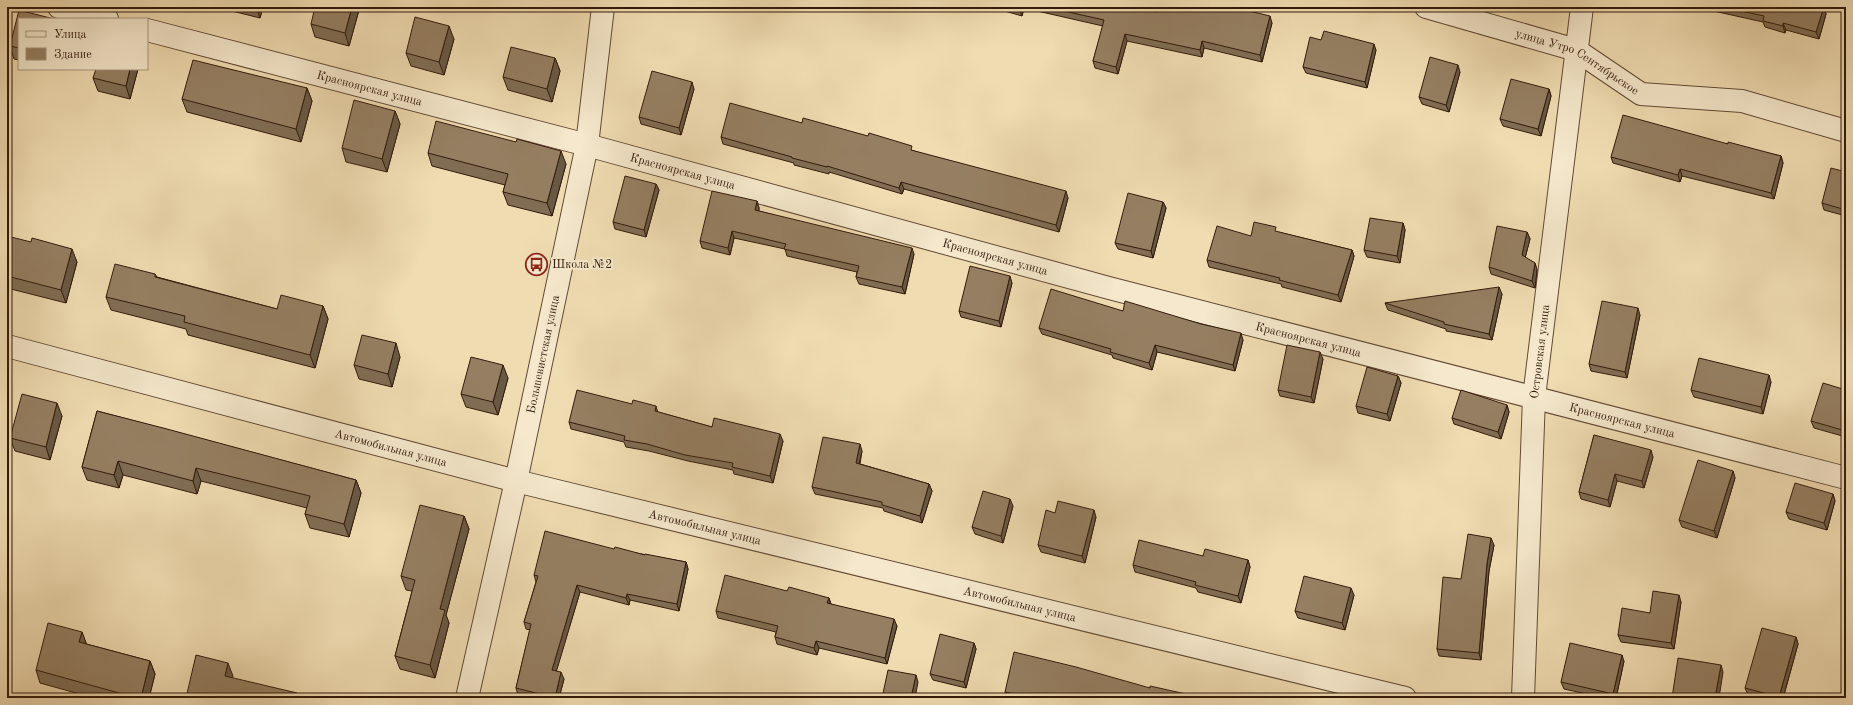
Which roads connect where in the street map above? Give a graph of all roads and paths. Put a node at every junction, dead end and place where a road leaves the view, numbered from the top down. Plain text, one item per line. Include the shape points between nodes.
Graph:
1 (59, 7) edge
2 (603, 7) edge
3 (1426, 7) edge
4 (1582, 7) edge
5 (103, 18) edge
6 (148, 30) edge
7 (1576, 50) junction
8 (1846, 131) edge
9 (587, 146) junction
10 (7, 346) edge
11 (1534, 397) junction
12 (1846, 478) edge
13 (516, 481) junction
14 (467, 698) edge
15 (1405, 698) edge
16 (1523, 698) edge

1 - 5 street
2 - 9 street, Большевистская улица
3 - 7 street, улица Утро Сентябрьское
4 - 7 street, Островская улица
6 - 9 street, Красноярская улица
7 - 8 street, улица Утро Сентябрьское via 1641,94 1742,101
7 - 11 street, Островская улица
9 - 11 street, Красноярская улица via 1109,288
9 - 13 street, Большевистская улица
10 - 13 street, Автомобильная улица
11 - 12 street, Красноярская улица
11 - 16 street, Островская улица
13 - 14 street, Большевистская улица
13 - 15 street, Автомобильная улица

